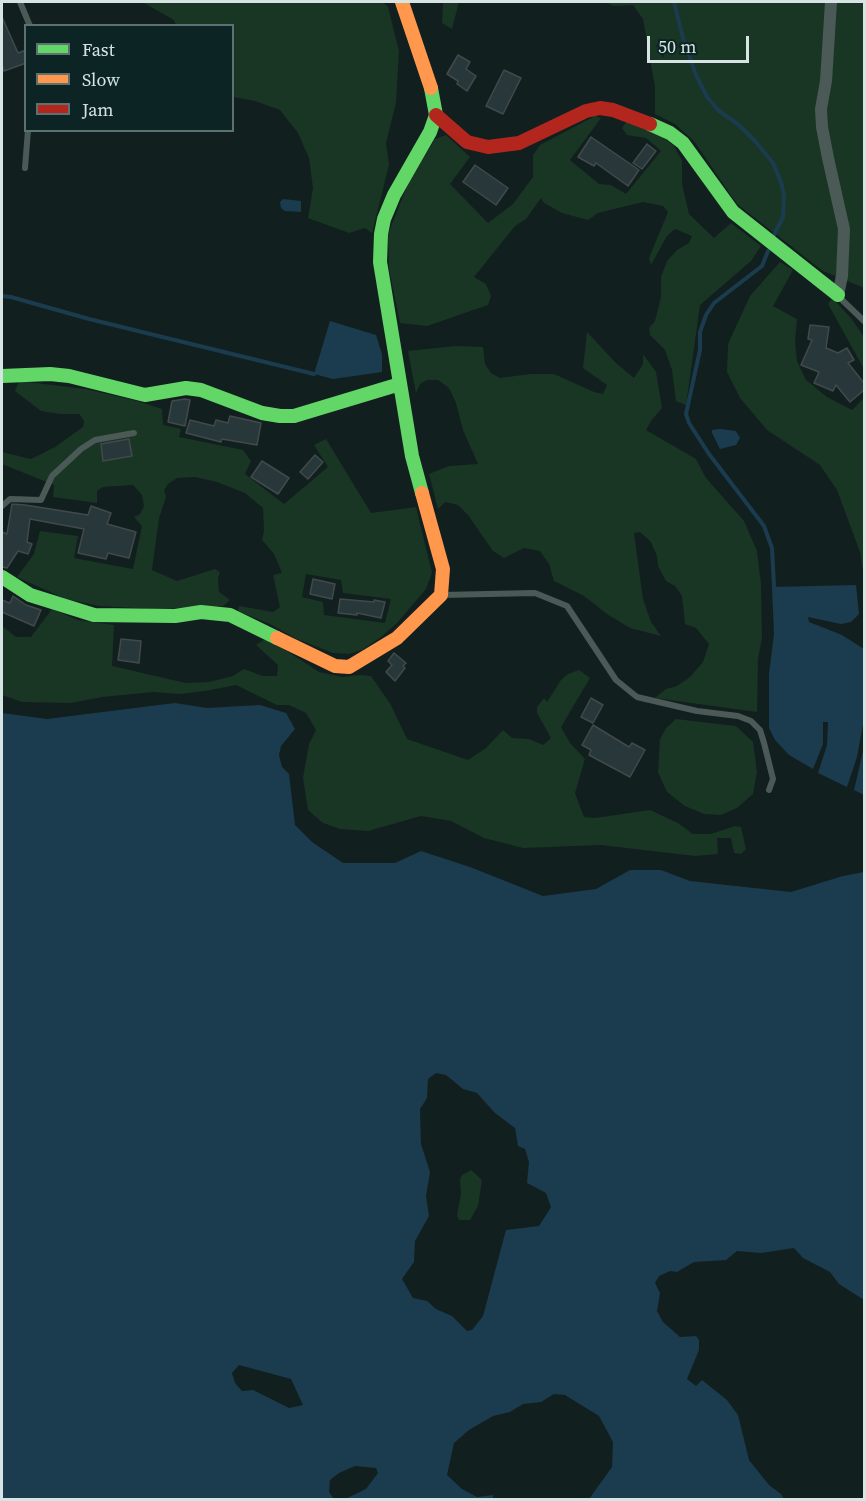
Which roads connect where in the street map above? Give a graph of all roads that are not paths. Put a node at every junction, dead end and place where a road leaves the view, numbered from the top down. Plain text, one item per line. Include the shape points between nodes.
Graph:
1 (20, 2) edge
2 (402, 2) edge
3 (831, 2) edge
4 (29, 24) edge
5 (436, 114) junction
6 (28, 132) edge
7 (25, 168) dead end
8 (838, 295) junction
9 (864, 321) edge
10 (2, 376) edge
11 (400, 384) junction
12 (134, 433) dead end
13 (2, 506) edge
14 (2, 577) edge
15 (441, 596) junction
16 (769, 790) dead end

1 - 4 lane
2 - 5 street via 429,78
3 - 8 street via 821,109 844,229
5 - 8 street via 467,142 488,147 519,143 600,108 655,126 683,143 733,212
5 - 11 street via 394,195 381,234 380,262
6 - 7 lane
8 - 9 lane
10 - 11 street via 69,376 145,395 186,388 201,390 262,413 287,416
11 - 15 street via 412,456 443,569
12 - 13 lane via 95,440 81,449 52,476 41,500 10,499
14 - 15 street via 30,595 94,615 230,615 309,655 335,666 349,667 397,638
15 - 16 lane via 535,593 567,606 616,680 637,697 751,721 760,730 771,771

